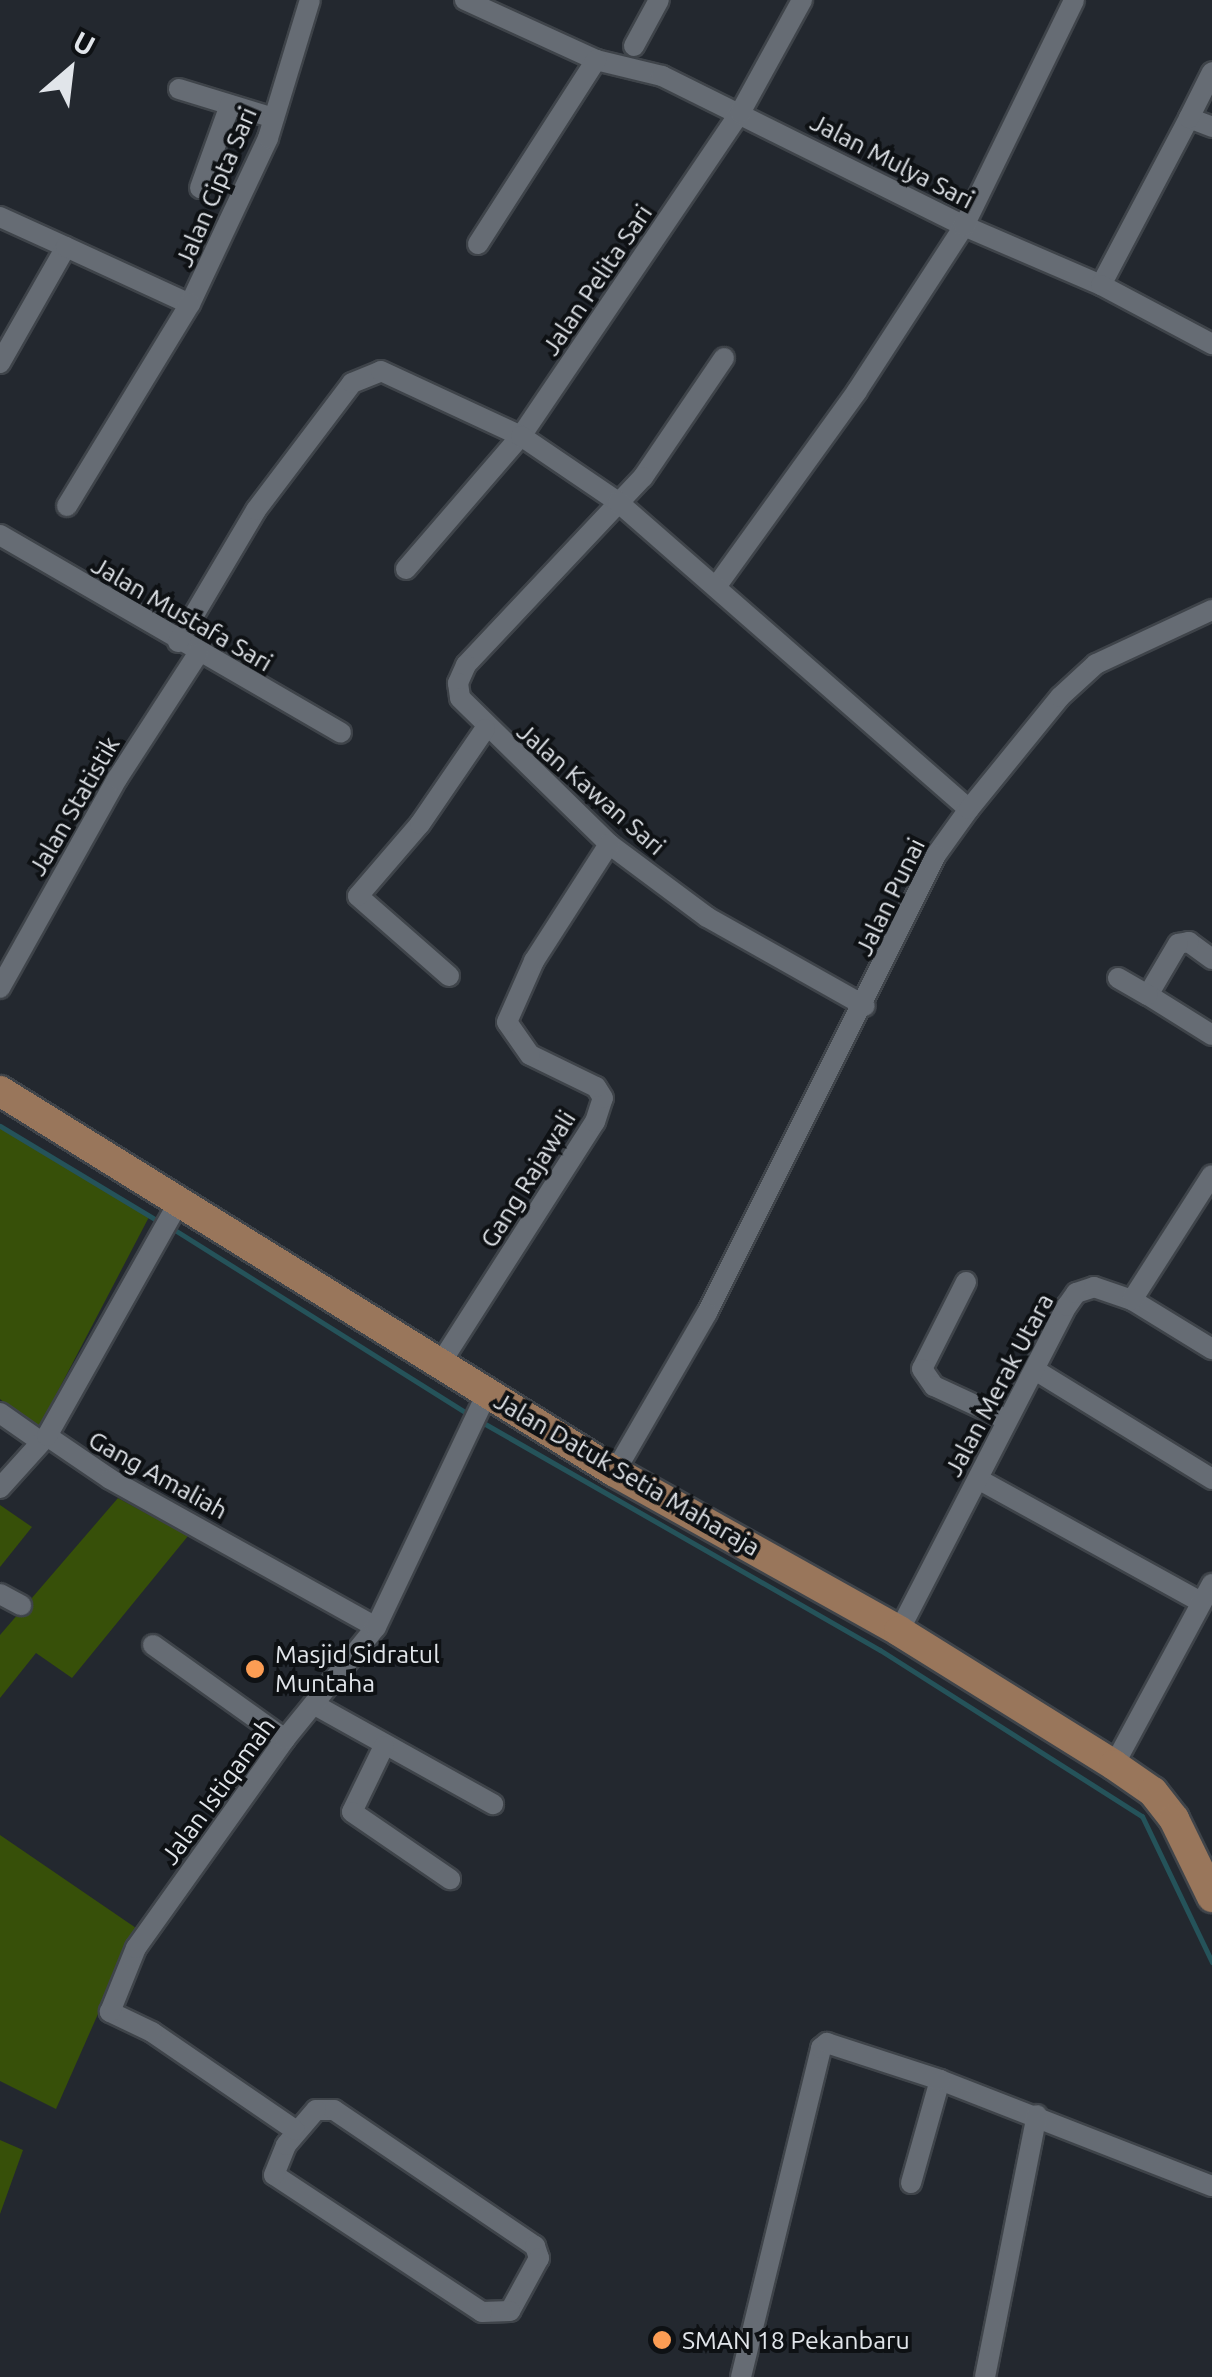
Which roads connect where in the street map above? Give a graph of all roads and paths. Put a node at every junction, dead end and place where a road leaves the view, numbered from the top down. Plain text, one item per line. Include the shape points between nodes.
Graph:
1 (310, 0) edge
2 (466, 0) edge
3 (658, 0) edge
4 (802, 0) edge
5 (1074, 0) edge
6 (634, 46) dead end
7 (596, 60) junction
8 (1212, 72) edge
9 (179, 88) dead end
10 (230, 105) junction
11 (740, 112) junction
12 (274, 118) junction
13 (1190, 118) junction
14 (1212, 127) edge
15 (200, 188) dead end
16 (0, 217) edge
17 (964, 226) junction
18 (478, 244) dead end
19 (66, 246) junction
20 (1101, 284) junction
21 (190, 304) junction
22 (1212, 344) edge
23 (724, 358) dead end
24 (0, 364) edge
25 (521, 436) junction
26 (618, 502) junction
27 (67, 506) dead end
28 (0, 536) edge
29 (406, 569) dead end
30 (718, 584) junction
31 (1212, 610) edge
32 (178, 642) junction
33 (198, 654) junction
34 (485, 729) junction
35 (340, 733) dead end
36 (969, 809) junction
37 (609, 844) junction
38 (1212, 959) edge
39 (449, 976) dead end
40 (1118, 978) dead end
41 (0, 988) edge
42 (1148, 995) junction
43 (865, 1006) junction
44 (1212, 1033) edge
45 (0, 1091) edge
46 (1212, 1175) edge
47 (176, 1206) junction
48 (966, 1282) dead end
49 (1132, 1300) junction
50 (1212, 1349) edge
51 (440, 1364) junction
52 (1035, 1370) junction
53 (484, 1399) junction
54 (0, 1413) edge
55 (1005, 1419) junction
56 (44, 1438) junction
57 (616, 1472) junction
58 (978, 1479) junction
59 (1212, 1479) edge
60 (0, 1488) edge
61 (1208, 1591) edge
62 (0, 1594) edge
63 (21, 1605) dead end
64 (376, 1628) junction
65 (899, 1631) junction
66 (153, 1644) dead end
67 (315, 1706) junction
68 (285, 1739) junction
69 (384, 1746) junction
70 (1114, 1765) junction
71 (493, 1804) dead end
72 (450, 1878) dead end
73 (1212, 1896) edge
74 (940, 2080) junction
75 (1037, 2115) junction
76 (295, 2130) junction
77 (910, 2182) dead end
78 (1212, 2186) edge
79 (741, 2377) edge
80 (986, 2377) edge

1 - 12 street, Jalan Cipta Sari
2 - 7 street, Jalan Mulya Sari
3 - 6 street
4 - 11 street, Jalan Pelita Sari
5 - 17 street
7 - 11 street, Jalan Mulya Sari via 662,76
7 - 18 street
8 - 13 street
9 - 10 street
10 - 12 street
10 - 15 street
11 - 17 street, Jalan Mulya Sari
11 - 25 street, Jalan Pelita Sari
12 - 21 street, Jalan Cipta Sari
13 - 14 street
13 - 20 street
16 - 19 street, Jalan Cipta Sari
17 - 20 street, Jalan Mulya Sari
17 - 30 street via 857,391
19 - 21 street, Jalan Cipta Sari
19 - 24 street
20 - 22 street, Jalan Mulya Sari
21 - 27 street
23 - 26 street via 669,442
25 - 26 street
25 - 29 street, Jalan Pelita Sari
25 - 32 street via 381,371 361,375 256,510
26 - 30 street
26 - 34 street, Jalan Kawan Sari via 466,665 460,698
28 - 32 street, Jalan Mustafa Sari
30 - 36 street
31 - 36 street, Jalan Punai via 1096,664 1047,711
32 - 33 street, Jalan Mustafa Sari
33 - 35 street, Jalan Mustafa Sari
33 - 41 street, Jalan Statistik via 117,779
34 - 37 street, Jalan Kawan Sari
34 - 39 street via 420,824 358,896
36 - 43 street, Jalan Punai via 936,855
37 - 43 street, Jalan Kawan Sari via 707,917
37 - 51 street, Gang Rajawali via 534,961 507,1022 530,1054 596,1087 604,1098
38 - 42 street via 1189,942 1178,944
40 - 42 street
42 - 44 street
43 - 57 street, Jalan Punai via 707,1313
45 - 47 main road, Jalan Datuk Setia Maharaja
46 - 49 street
47 - 51 main road, Jalan Datuk Setia Maharaja
47 - 56 street
48 - 55 street via 922,1369 934,1386
49 - 50 street
49 - 52 street, Jalan Merak Utara via 1094,1288 1076,1293
51 - 53 main road, Jalan Datuk Setia Maharaja
52 - 55 street, Jalan Merak Utara
52 - 59 street
53 - 57 main road, Jalan Datuk Setia Maharaja
53 - 64 street, Jalan Istiqamah
54 - 56 street, Gang Amaliah
55 - 58 street, Jalan Merak Utara
56 - 60 street
56 - 64 street, Gang Amaliah
57 - 65 main road, Jalan Datuk Setia Maharaja
58 - 61 street
58 - 65 street, Jalan Merak Utara
61 - 70 street
62 - 63 street
64 - 67 street, Jalan Istiqamah
65 - 70 main road, Jalan Datuk Setia Maharaja
66 - 68 street
67 - 68 street, Jalan Istiqamah
67 - 69 street
68 - 76 street, Jalan Istiqamah via 136,1948 110,2012 152,2032
69 - 71 street
69 - 72 street via 352,1812
70 - 73 main road, Jalan Datuk Setia Maharaja via 1152,1792 1174,1819
74 - 75 street
74 - 77 street
74 - 79 street via 827,2044 821,2048
75 - 78 street
75 - 80 street
76 - 76 street via 274,2169 282,2182 482,2312 510,2311 539,2258 528,2240 334,2110 316,2110

